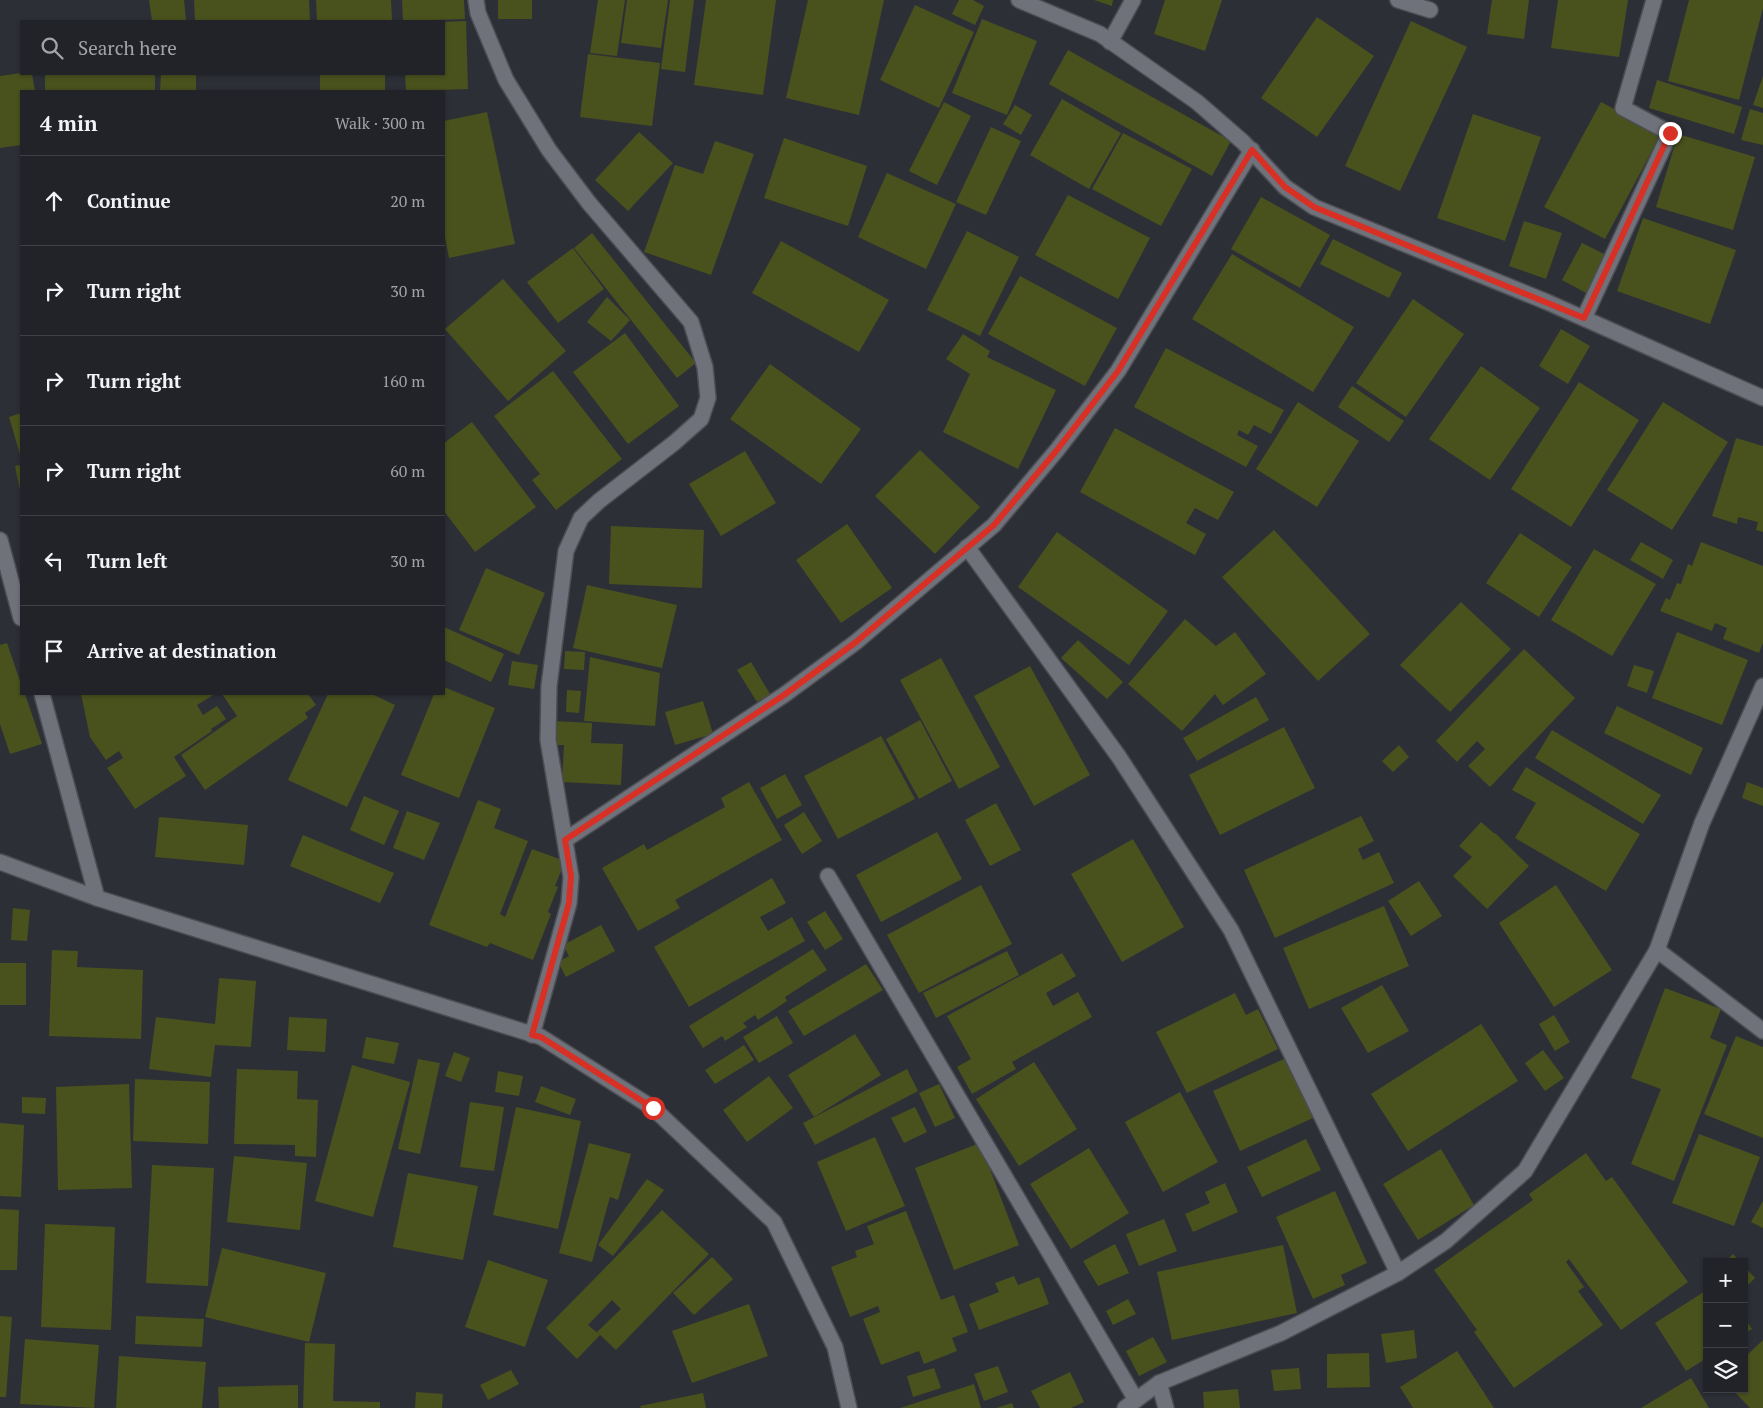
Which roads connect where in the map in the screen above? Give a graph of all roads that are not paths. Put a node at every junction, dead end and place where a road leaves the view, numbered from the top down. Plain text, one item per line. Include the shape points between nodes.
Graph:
1 (476, 0) edge
2 (1018, 0) edge
3 (1133, 0) edge
4 (1398, 0) edge
5 (1654, 0) edge
6 (1430, 10) dead end
7 (1110, 42) junction
8 (1252, 150) junction
9 (1584, 318) junction
10 (1763, 398) edge
11 (0, 540) edge
12 (967, 547) junction
13 (20, 614) edge
14 (1763, 686) edge
15 (42, 695) edge
16 (565, 840) junction
17 (0, 862) edge
18 (828, 876) dead end
19 (97, 898) junction
20 (1657, 950) junction
21 (1763, 1031) edge
22 (532, 1035) junction
23 (1398, 1273) junction
24 (1159, 1383) junction
25 (1130, 1404) edge
26 (849, 1408) edge
27 (1166, 1408) edge

1 - 16 street via 478,13 506,80 548,150 691,322 705,366 708,398 701,419 598,501 581,518 566,551 549,686 548,740
2 - 7 street via 1100,34
3 - 7 street
4 - 6 street
5 - 9 street via 1623,108 1670,133
7 - 8 street via 1197,102
8 - 9 street via 1285,187 1314,207
8 - 12 street via 1118,371 994,525
9 - 10 street
11 - 13 street
12 - 16 street via 856,642 784,695
12 - 23 street via 1119,757 1231,930
14 - 20 street via 1702,823
15 - 19 street
16 - 22 street via 571,876 569,903
17 - 19 street
18 - 25 street
19 - 22 street
20 - 21 street
20 - 23 street via 1525,1171 1446,1241
22 - 26 street via 541,1037 653,1108 774,1222 835,1347
23 - 24 street via 1281,1333
24 - 25 street
24 - 27 street

